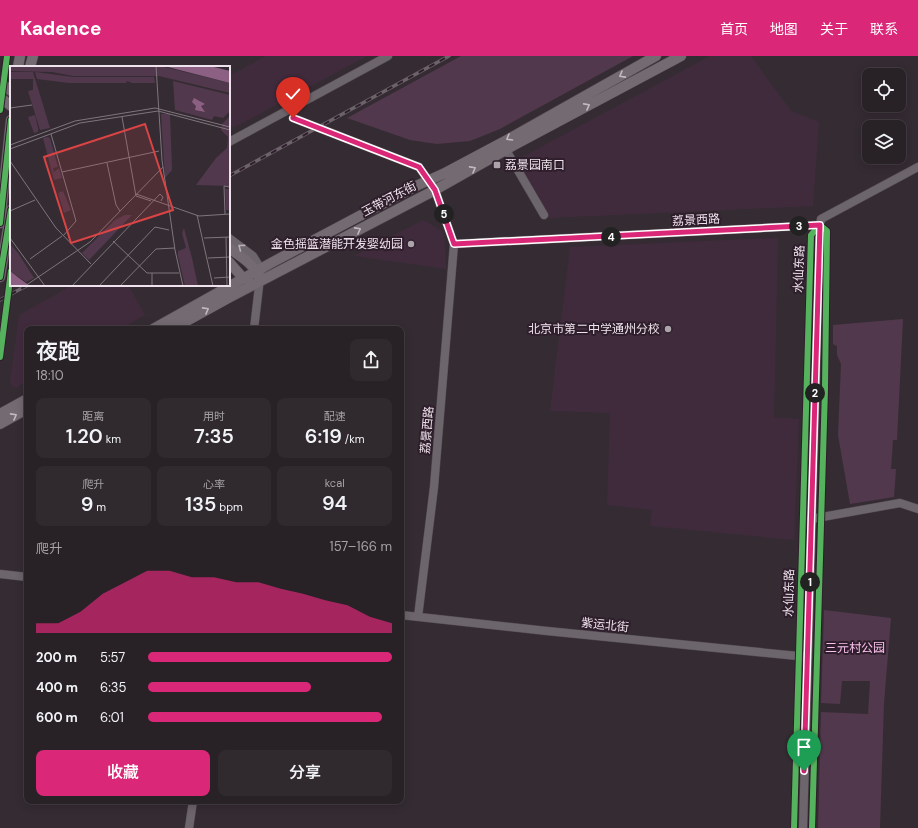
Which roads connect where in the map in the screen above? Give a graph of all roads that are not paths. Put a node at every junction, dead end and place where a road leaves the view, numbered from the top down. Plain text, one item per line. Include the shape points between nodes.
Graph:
1 (20, 56) edge
2 (33, 56) edge
3 (388, 56) edge
4 (656, 56) edge
5 (681, 56) edge
6 (18, 66) edge
7 (30, 66) edge
8 (0, 82) edge
9 (10, 90) edge
10 (0, 98) edge
11 (10, 105) edge
12 (293, 118) dead end
13 (10, 129) edge
14 (230, 141) edge
15 (506, 150) junction
16 (918, 167) edge
17 (429, 181) junction
18 (435, 190) junction
19 (544, 215) dead end
20 (10, 216) edge
21 (0, 223) edge
22 (820, 225) junction
23 (230, 239) edge
24 (454, 244) junction
25 (230, 249) edge
26 (230, 263) edge
27 (259, 270) junction
28 (0, 277) edge
29 (243, 278) junction
30 (260, 282) junction
31 (230, 285) edge
32 (228, 286) edge
33 (158, 326) edge
34 (178, 326) edge
35 (254, 326) edge
36 (24, 401) edge
37 (24, 411) edge
38 (0, 414) edge
39 (0, 424) edge
40 (918, 509) edge
41 (811, 518) junction
42 (0, 574) edge
43 (24, 577) edge
44 (404, 615) edge
45 (418, 617) junction
46 (808, 657) junction
47 (193, 804) edge
48 (189, 828) edge
49 (803, 828) edge

1 - 6 main road
2 - 7 main road
3 - 14 street
4 -> 17 main road, 玉带河东街
15 -> 5 main road, 玉带河东街
8 - 9 main road
10 - 11 main road
12 - 17 street, 荔景西路 via 419,167
13 - 21 main road
18 -> 15 main road, 玉带河东街
15 - 19 street
16 - 22 street via 821,219
17 - 18 street, 荔景西路
17 - 27 main road, 玉带河东街
18 - 24 street, 荔景西路
30 -> 18 main road, 玉带河东街
20 - 28 main road
22 - 24 street, 荔景西路
22 - 41 street, 水仙东路
27 -> 23 street via 253,256
24 - 45 street, 荔景西路 via 434,487
25 - 27 main road
26 - 29 main road
27 - 29 main road, 玉带河东街
27 - 30 main road
29 - 30 main road
29 - 31 main road, 玉带河东街
34 -> 30 main road, 玉带河东街
30 - 35 street
32 - 33 main road, 玉带河东街
36 - 38 main road
39 -> 37 main road
40 - 41 street via 900,503
41 - 46 street, 水仙东路
42 - 43 street
44 - 45 street, 紫运北街
45 - 46 street, 紫运北街
46 - 49 street, 水仙东路
47 - 48 street

